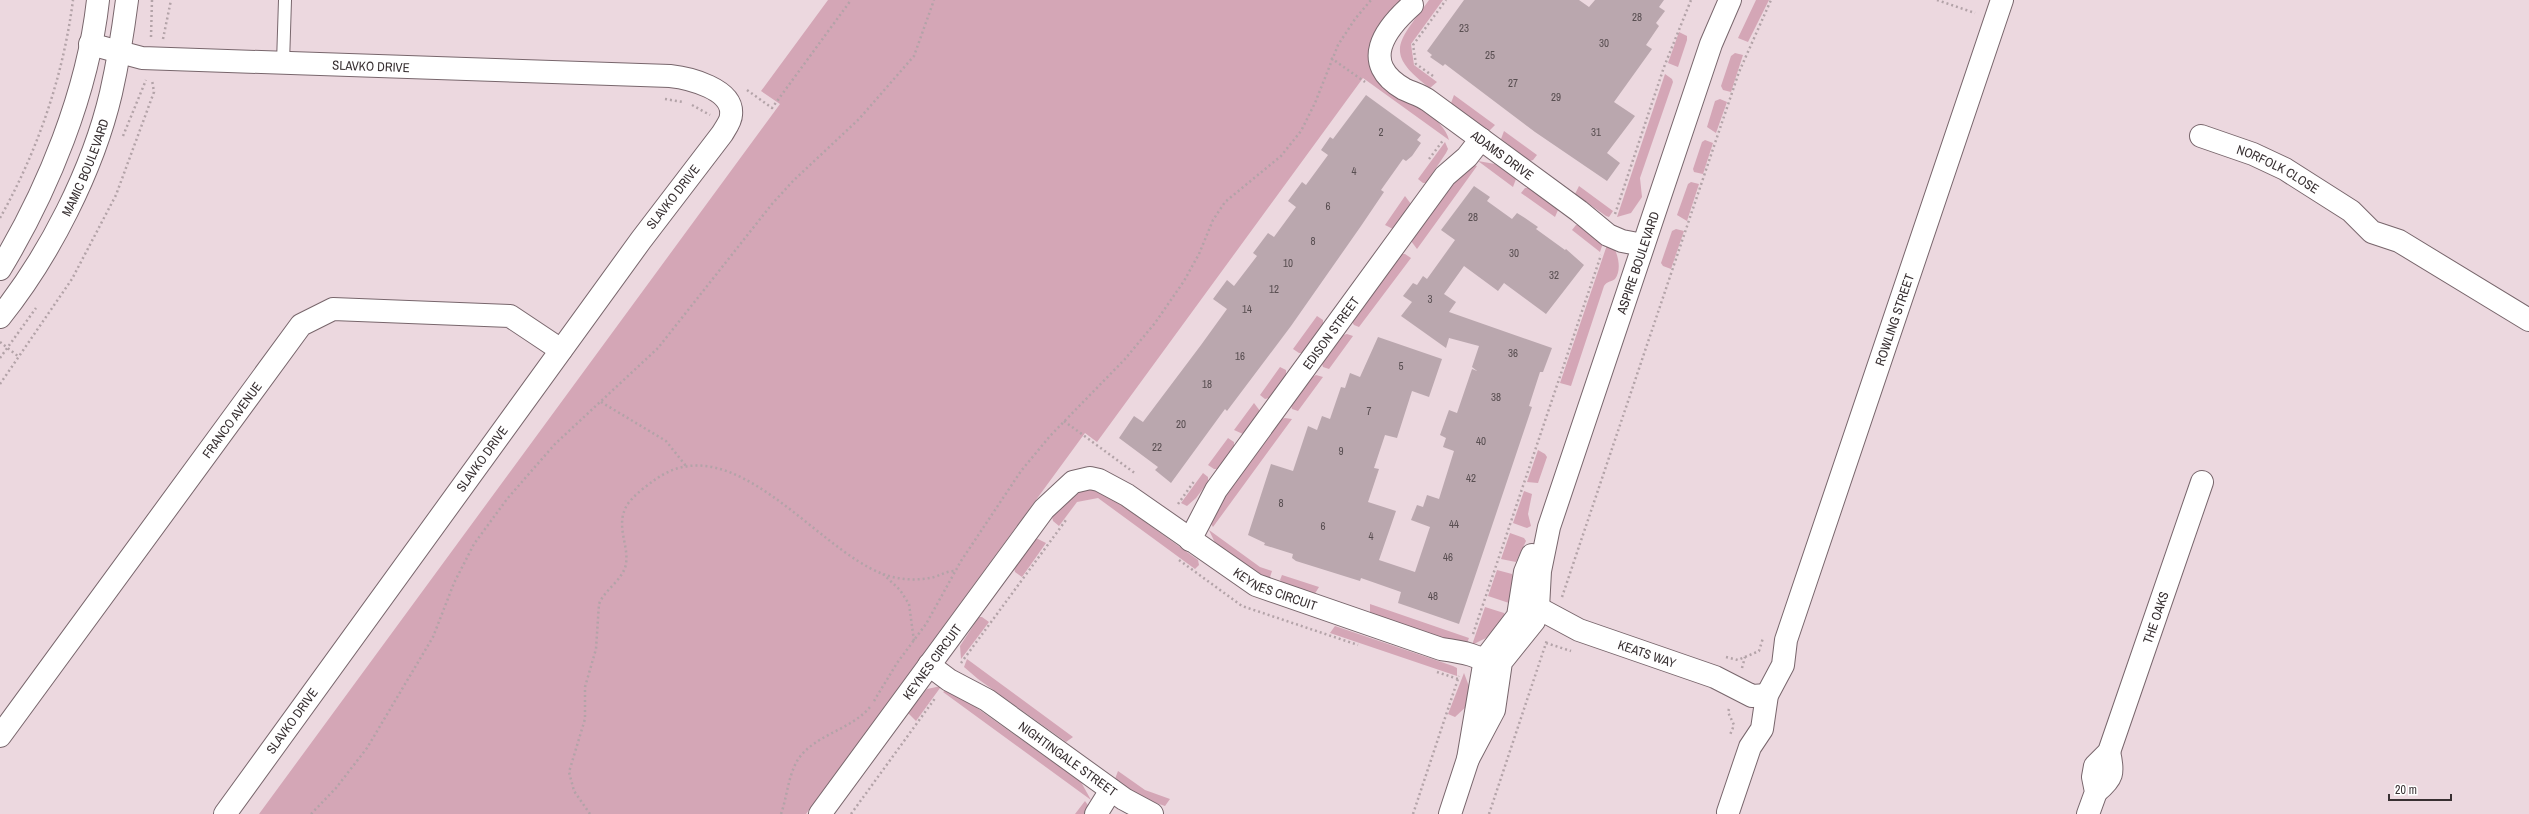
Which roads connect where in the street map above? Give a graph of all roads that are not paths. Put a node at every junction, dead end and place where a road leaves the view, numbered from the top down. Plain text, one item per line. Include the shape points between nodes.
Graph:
1 (98, 0) edge
2 (128, 0) edge
3 (285, 0) edge
4 (1730, 0) edge
5 (1414, 2) edge
6 (1993, 3) edge
7 (90, 44) junction
8 (119, 52) junction
9 (283, 63) junction
10 (1475, 134) junction
11 (2201, 136) dead end
12 (1646, 239) junction
13 (0, 269) edge
14 (0, 317) edge
15 (2529, 320) edge
16 (561, 350) junction
17 (2202, 482) dead end
18 (1183, 535) junction
19 (1540, 617) junction
20 (933, 660) junction
21 (1488, 666) junction
22 (1750, 689) junction
23 (0, 736) edge
24 (1116, 801) edge
25 (1728, 812) dead end
26 (225, 814) edge
27 (820, 814) edge
28 (1096, 814) edge
29 (1152, 814) edge
30 (1450, 814) edge
31 (2088, 814) edge

1 - 7 street
2 - 8 street, MAMIC BOULEVARD
3 - 9 lane
4 - 12 street, ASPIRE BOULEVARD via 1714,36
5 - 10 street, ADAMS DRIVE via 1395,38 1392,59 1398,71 1420,95
6 - 22 street, ROWLING STREET via 1786,640 1783,665
7 - 8 street, SLAVKO DRIVE
7 - 13 street via 72,112 58,151 32,209
8 - 9 street, SLAVKO DRIVE via 155,59
8 - 14 street, MAMIC BOULEVARD via 111,94 100,129 66,210 24,284
9 - 16 street, SLAVKO DRIVE via 670,76 698,82 724,97 732,115 722,134
10 - 12 street, ADAMS DRIVE via 1586,215 1612,219 1622,241
10 - 18 street, EDISON STREET via 1456,149 1445,176
11 - 15 street, NORFOLK CLOSE via 2269,160 2351,211 2380,220 2400,241
12 - 19 street, ASPIRE BOULEVARD via 1546,534 1540,571
16 - 23 street, FRANCO AVENUE via 510,316 333,309 302,325
16 - 26 street, SLAVKO DRIVE
17 - 31 street, THE OAKS via 2109,752 2113,767 2110,781 2096,792
18 - 20 street, KEYNES CIRCUIT via 1128,495 1106,473 1091,467 1073,468 1057,480 1050,490 1044,509
18 - 21 street, KEYNES CIRCUIT via 1256,585 1441,649 1464,664
19 - 21 street via 1504,656
19 - 22 street, KEATS WAY
20 - 24 street, NIGHTINGALE STREET
20 - 27 street, KEYNES CIRCUIT
21 - 30 street via 1494,710 1468,759
22 - 25 street, ROWLING STREET via 1762,729 1750,747
24 - 28 street
24 - 29 street, NIGHTINGALE STREET

